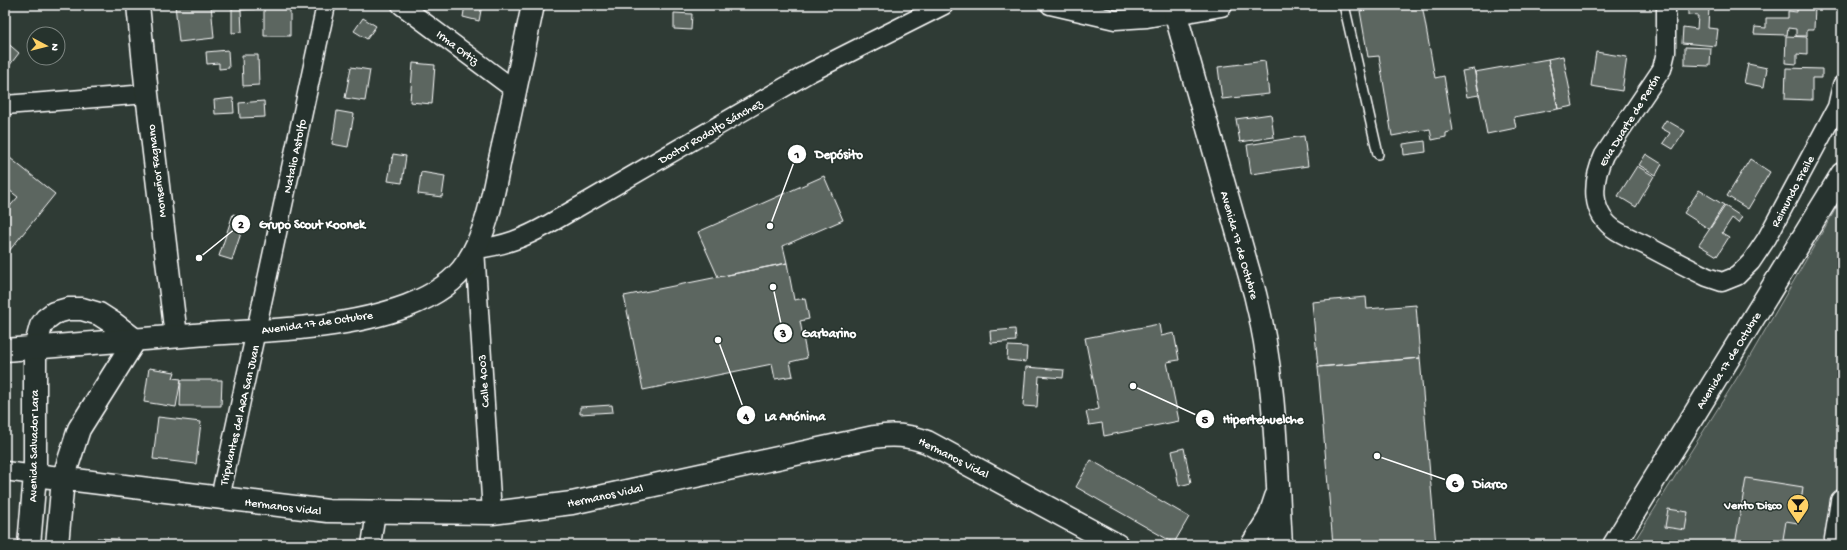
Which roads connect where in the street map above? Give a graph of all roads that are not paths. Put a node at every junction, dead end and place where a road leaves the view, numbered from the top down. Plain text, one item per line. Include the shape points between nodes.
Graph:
1 (138, 5) edge
2 (326, 5) edge
3 (401, 5) edge
4 (532, 5) edge
5 (944, 5) edge
6 (1050, 5) edge
7 (1221, 5) edge
8 (1344, 5) edge
9 (1666, 5) edge
10 (1174, 9) edge
11 (1842, 85) edge
12 (515, 90) junction
13 (147, 94) junction
14 (5, 105) edge
15 (1378, 154) dead end
16 (1842, 174) edge
17 (475, 249) junction
18 (1722, 282) joint
19 (257, 331) junction
20 (176, 336) junction
21 (135, 340) junction
22 (35, 348) junction
23 (5, 350) edge
24 (5, 471) edge
25 (35, 475) junction
26 (63, 479) junction
27 (1278, 490) junction
28 (220, 498) junction
29 (1842, 501) edge
30 (376, 512) junction
31 (492, 513) junction
32 (29, 545) edge
33 (57, 545) edge
34 (371, 545) edge
35 (1117, 545) edge
36 (1252, 545) edge
37 (1281, 545) edge
38 (1614, 545) edge
39 (1835, 545) edge

1 - 13 street, Monseñor Fagnano
2 - 19 street, Natalio Astolfo
3 - 12 street, Irma Ortiz
4 - 12 street, Avenida 17 de Octubre
5 - 17 street, Doctor Rodolfo Sánchez via 809,73 549,224 514,242
6 - 10 street via 1116,20 1147,18
7 - 10 street
8 - 15 lane
9 - 18 street, Eva Duarte de Perón via 1666,52 1662,69 1604,155 1597,170 1596,202 1602,218 1616,230 1707,277
10 - 27 street, Avenida 17 de Octubre via 1265,337 1272,390
11 - 18 street, Reimundo Freile via 1837,107 1767,238 1751,262 1737,276
12 - 17 street, Avenida 17 de Octubre via 487,215
13 - 14 street
13 - 20 street, Monseñor Fagnano
16 - 38 street, Avenida 17 de Octubre
17 - 19 street, Avenida 17 de Octubre via 466,265 440,290 408,305 338,322
17 - 31 street, Calle 4003
19 - 20 street, Avenida 17 de Octubre
19 - 28 street, Tripulantes del ARA San Juan
20 - 21 street, Avenida 17 de Octubre
21 - 22 street, Avenida 17 de Octubre
21 - 22 street, Avenida Salvador Lara via 99,314 68,309 54,313 46,319 41,326
21 - 26 street via 79,429
22 - 23 street, Avenida 17 de Octubre
22 - 25 street, Avenida Salvador Lara
24 - 25 street
25 - 26 street, Hermanos Vidal
25 - 32 street, Avenida Salvador Lara
26 - 28 street, Hermanos Vidal
26 - 33 street
27 - 36 street, Avenida 17 de Octubre via 1268,518
27 - 37 street, Avenida 17 de Octubre
28 - 30 street, Hermanos Vidal via 328,511
29 - 39 street
30 - 31 street, Hermanos Vidal
30 - 34 street
31 - 35 street, Hermanos Vidal via 572,503 895,434 927,442

